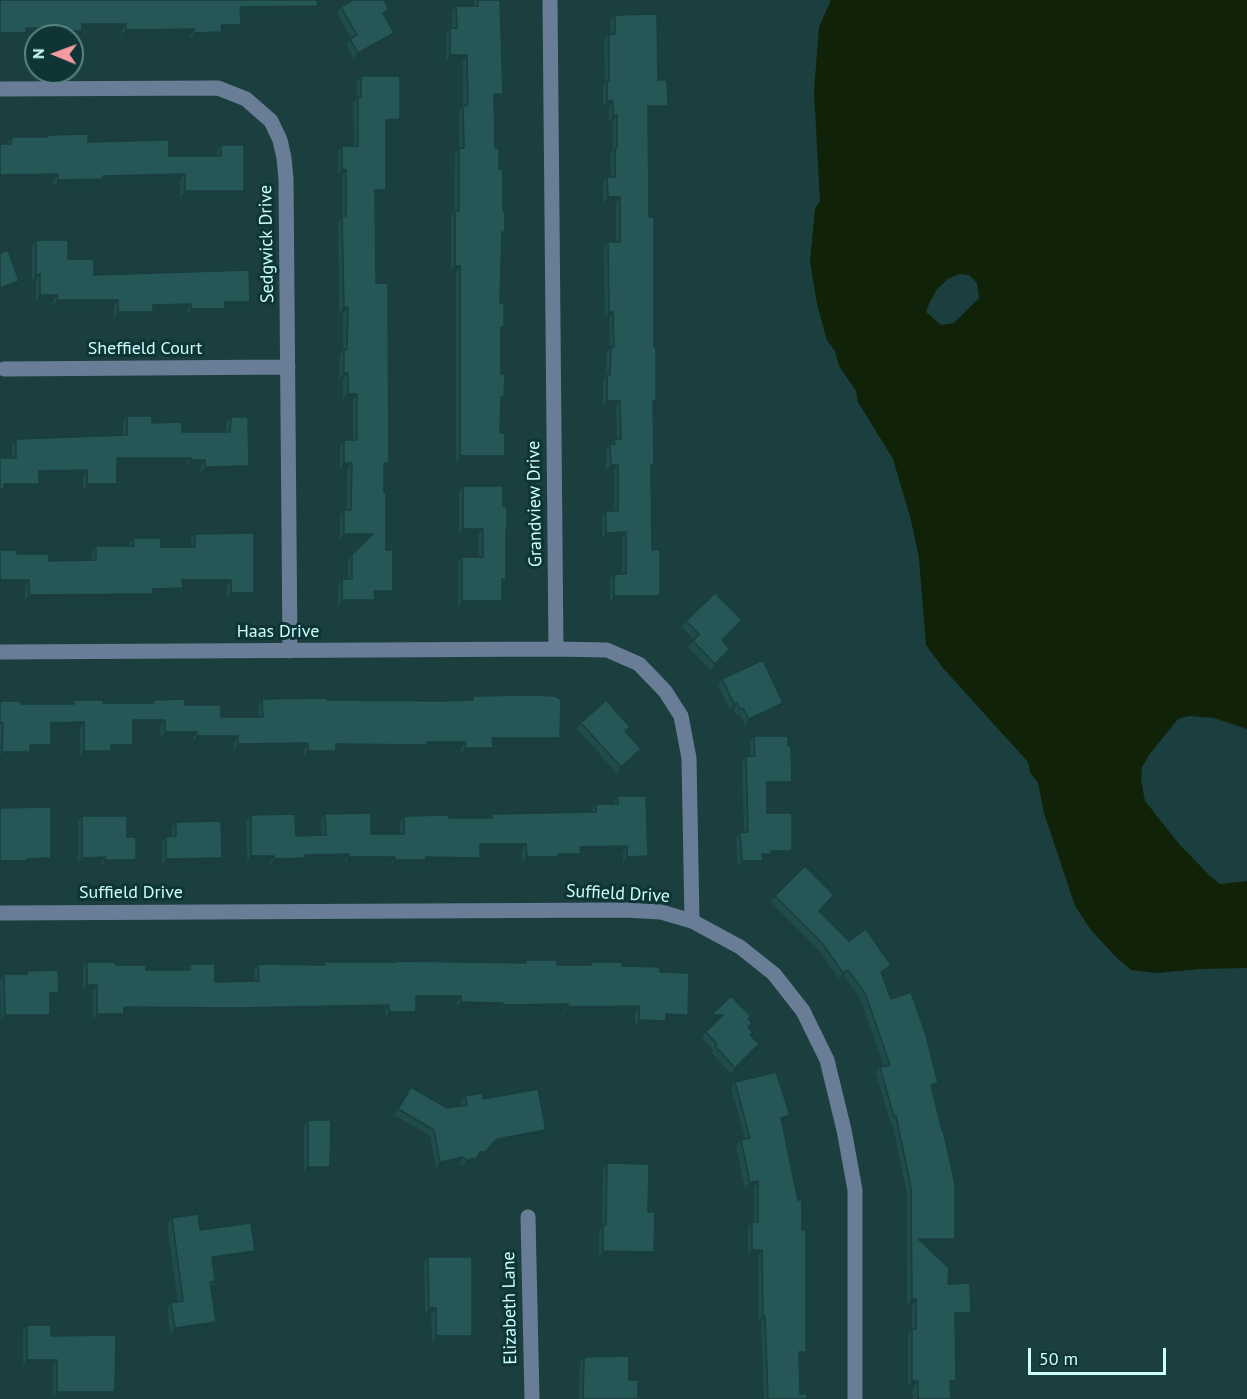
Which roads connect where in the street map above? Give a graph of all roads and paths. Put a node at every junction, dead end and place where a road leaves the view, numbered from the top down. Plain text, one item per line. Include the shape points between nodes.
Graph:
1 (550, 0) edge
2 (0, 89) edge
3 (288, 367) junction
4 (3, 369) dead end
5 (556, 649) junction
6 (290, 651) junction
7 (0, 652) edge
8 (0, 913) edge
9 (692, 921) junction
10 (528, 1217) dead end
11 (532, 1399) edge
12 (855, 1399) edge

1 - 5 street, Grandview Drive
2 - 3 street, Sedgwick Drive via 218,88 246,99 271,121 280,140 286,179
3 - 4 street, Sheffield Court
3 - 6 street, Sedgwick Drive
5 - 6 street, Haas Drive
5 - 9 street via 607,650 639,664 665,691 681,716 688,758
6 - 7 street, Haas Drive
8 - 9 street, Suffield Drive via 624,910 661,912
9 - 12 street, Suffield Drive via 740,947 774,974 803,1011 827,1060 855,1190
10 - 11 street, Elizabeth Lane

